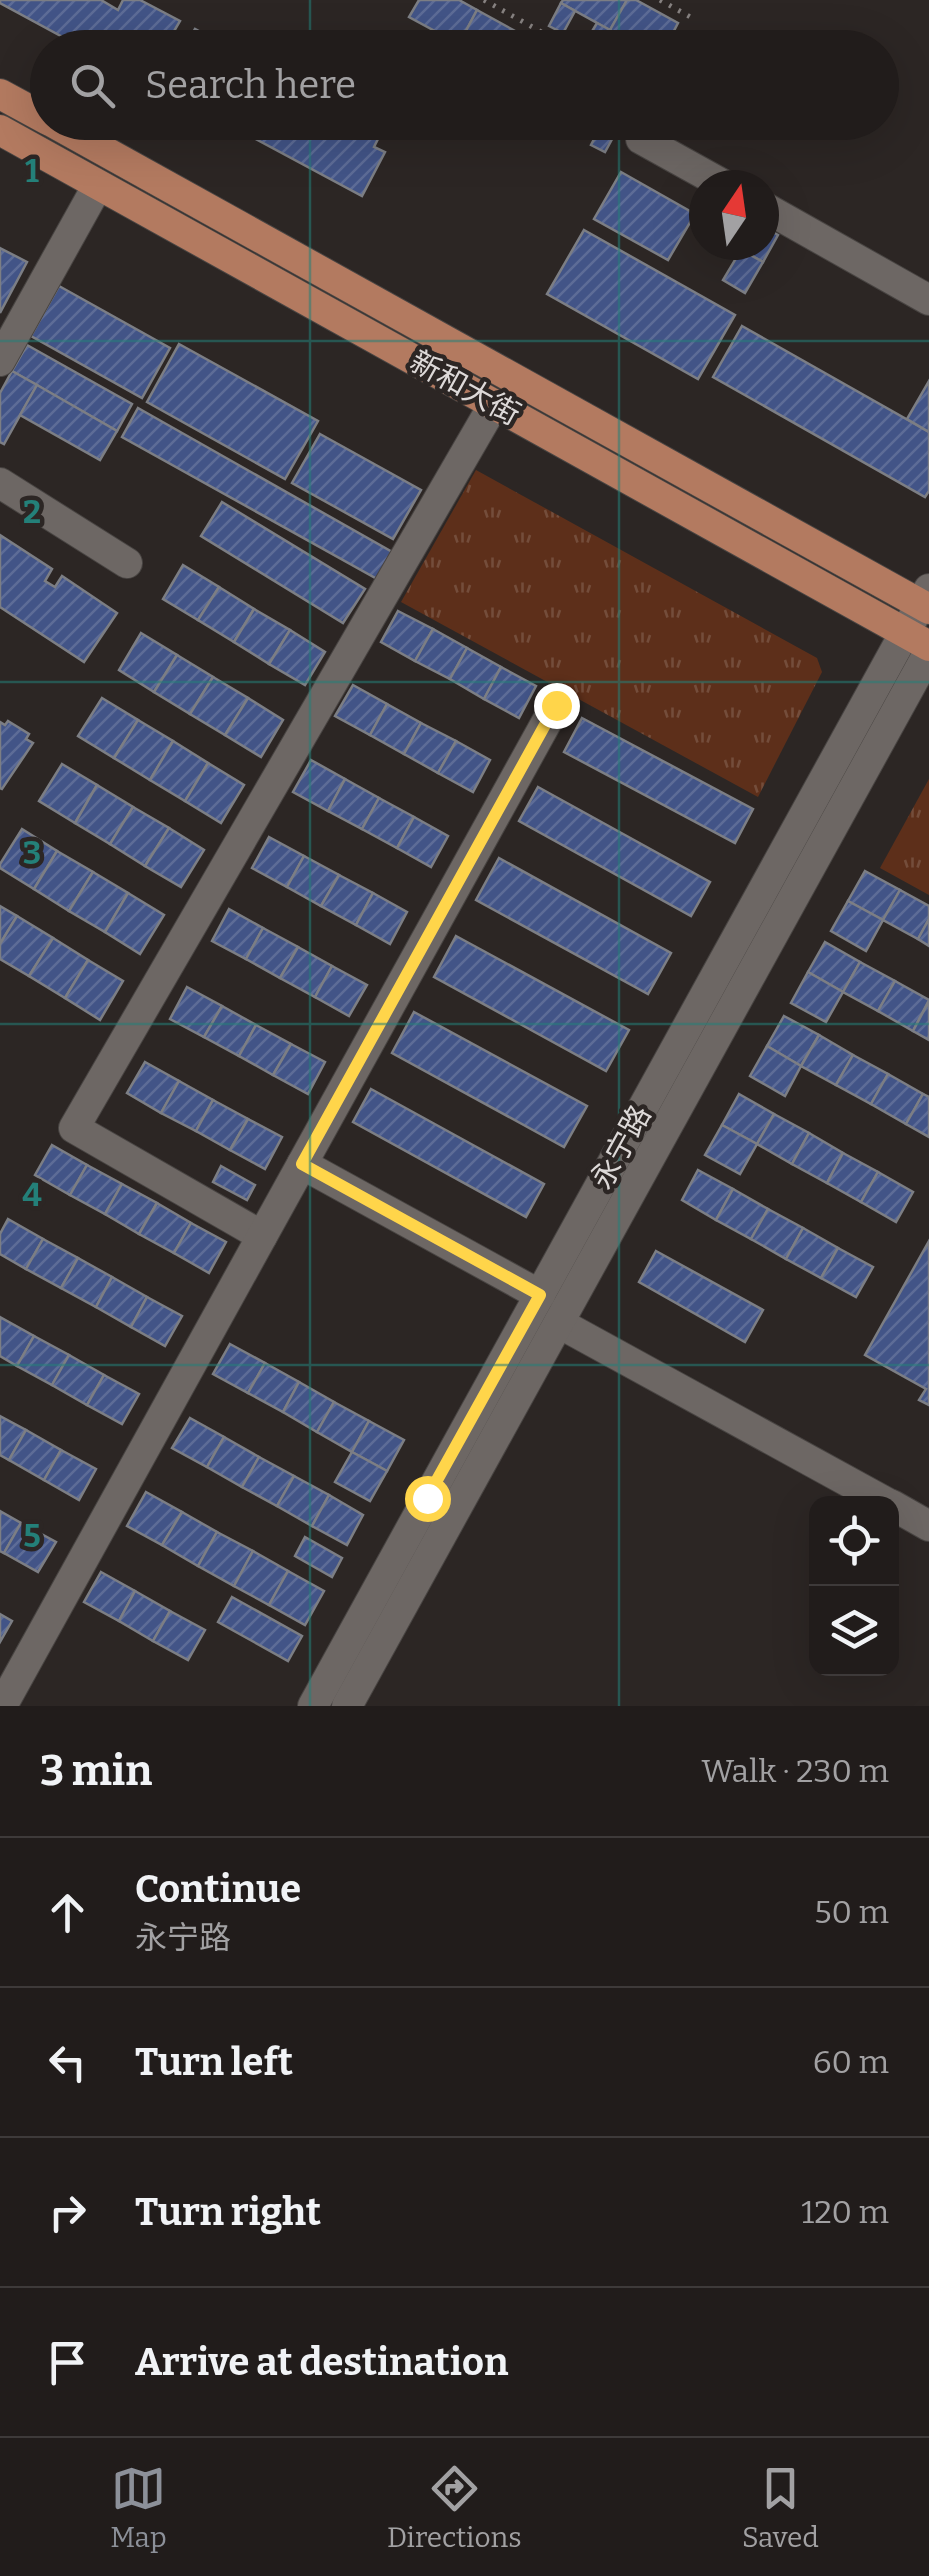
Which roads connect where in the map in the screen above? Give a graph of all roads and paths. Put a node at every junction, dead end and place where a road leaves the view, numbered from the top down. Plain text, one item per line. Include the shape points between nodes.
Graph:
1 (484, 0) edge
2 (660, 0) edge
3 (694, 19) dead end
4 (538, 30) edge
5 (0, 94) edge
6 (30, 110) edge
7 (0, 130) edge
8 (85, 140) edge
9 (645, 140) edge
10 (698, 170) edge
11 (98, 185) junction
12 (779, 216) edge
13 (929, 300) edge
14 (0, 361) edge
15 (494, 404) junction
16 (0, 483) edge
17 (126, 563) dead end
18 (926, 600) edge
19 (921, 643) edge
20 (556, 705) dead end
21 (302, 1164) junction
22 (262, 1236) junction
23 (540, 1295) junction
24 (559, 1323) junction
25 (875, 1496) edge
26 (899, 1509) edge
27 (929, 1526) edge
28 (2, 1706) edge
29 (312, 1706) edge
30 (348, 1706) edge

1 - 4 path
2 - 3 path
5 - 6 main road, 新和大街
7 - 11 main road, 新和大街
8 - 18 main road, 新和大街
9 - 10 street
11 - 14 street
11 - 15 main road, 新和大街
12 - 13 street
15 - 19 main road, 新和大街
15 - 22 street via 74,1128
16 - 17 street
18 - 19 street, 永宁路
19 - 23 street, 永宁路
19 - 24 street, 永宁路
20 - 21 street
21 - 22 street
21 - 23 street
22 - 28 street
23 - 29 street, 永宁路
24 - 25 street
24 - 30 street, 永宁路
26 - 27 street

